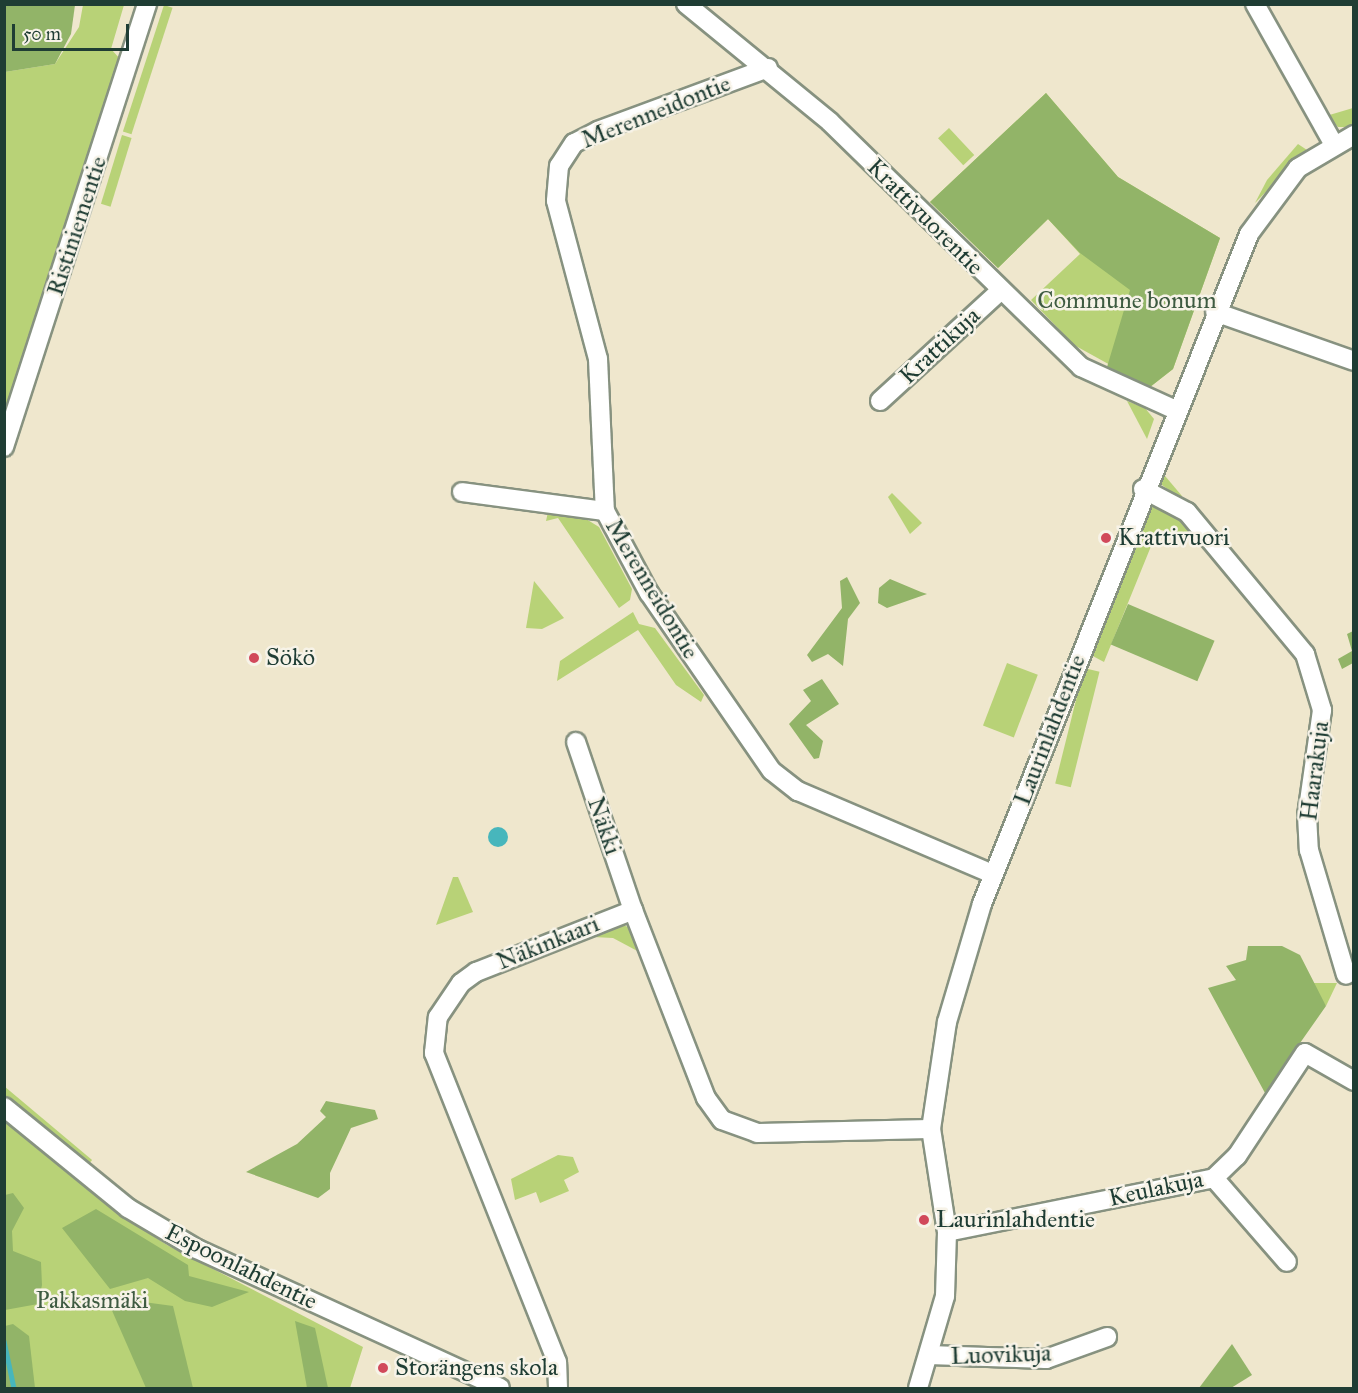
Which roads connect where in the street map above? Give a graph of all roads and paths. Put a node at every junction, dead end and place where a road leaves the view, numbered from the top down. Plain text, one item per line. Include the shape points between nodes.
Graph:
1 (147, 4) edge
2 (686, 4) edge
3 (1255, 4) edge
4 (768, 68) junction
5 (1353, 135) edge
6 (1334, 143) junction
7 (999, 291) junction
8 (1215, 312) junction
9 (1353, 361) edge
10 (880, 401) dead end
11 (1176, 410) junction
12 (4, 447) edge
13 (1143, 489) junction
14 (462, 492) dead end
15 (605, 511) junction
16 (576, 742) dead end
17 (993, 874) junction
18 (633, 910) junction
19 (1346, 975) dead end
20 (1353, 1081) edge
21 (4, 1107) edge
22 (931, 1129) junction
23 (1214, 1178) junction
24 (947, 1232) junction
25 (1287, 1262) dead end
26 (1107, 1337) dead end
27 (929, 1355) junction
28 (500, 1389) edge
29 (558, 1389) edge
30 (918, 1389) edge

1 - 12 street, Ristiniementie
2 - 4 street, Krattivuorentie
3 - 6 street
4 - 7 street, Krattivuorentie via 841,132
4 - 15 street, Merenneidontie via 598,131 574,143 559,166 554,184 558,212 598,359
5 - 6 street, Laurinlahdentie
6 - 8 street, Laurinlahdentie via 1298,168 1262,210
7 - 10 street, Krattikuja
7 - 11 street, Krattivuorentie via 1081,366
8 - 9 street
8 - 11 street, Laurinlahdentie
11 - 13 street, Laurinlahdentie
13 - 17 street, Laurinlahdentie
13 - 19 street, Haarakuja via 1195,519 1305,654 1322,710 1307,814 1309,850
14 - 15 street
15 - 17 street, Merenneidontie via 649,593 772,771 798,791
16 - 18 street, Näkki
17 - 22 street, Laurinlahdentie via 947,1022
18 - 22 street via 706,1098 722,1120 757,1133
18 - 29 street, Näkinkaari via 476,972 455,990 438,1017 435,1053 557,1362
20 - 23 street, Keulakuja via 1305,1053 1237,1156
21 - 28 street, Espoonlahdentie via 128,1208 188,1244
22 - 24 street, Laurinlahdentie
23 - 24 street, Keulakuja
23 - 25 street
24 - 27 street, Laurinlahdentie via 945,1296
26 - 27 street, Luovikuja via 1047,1359
27 - 30 street, Laurinlahdentie

